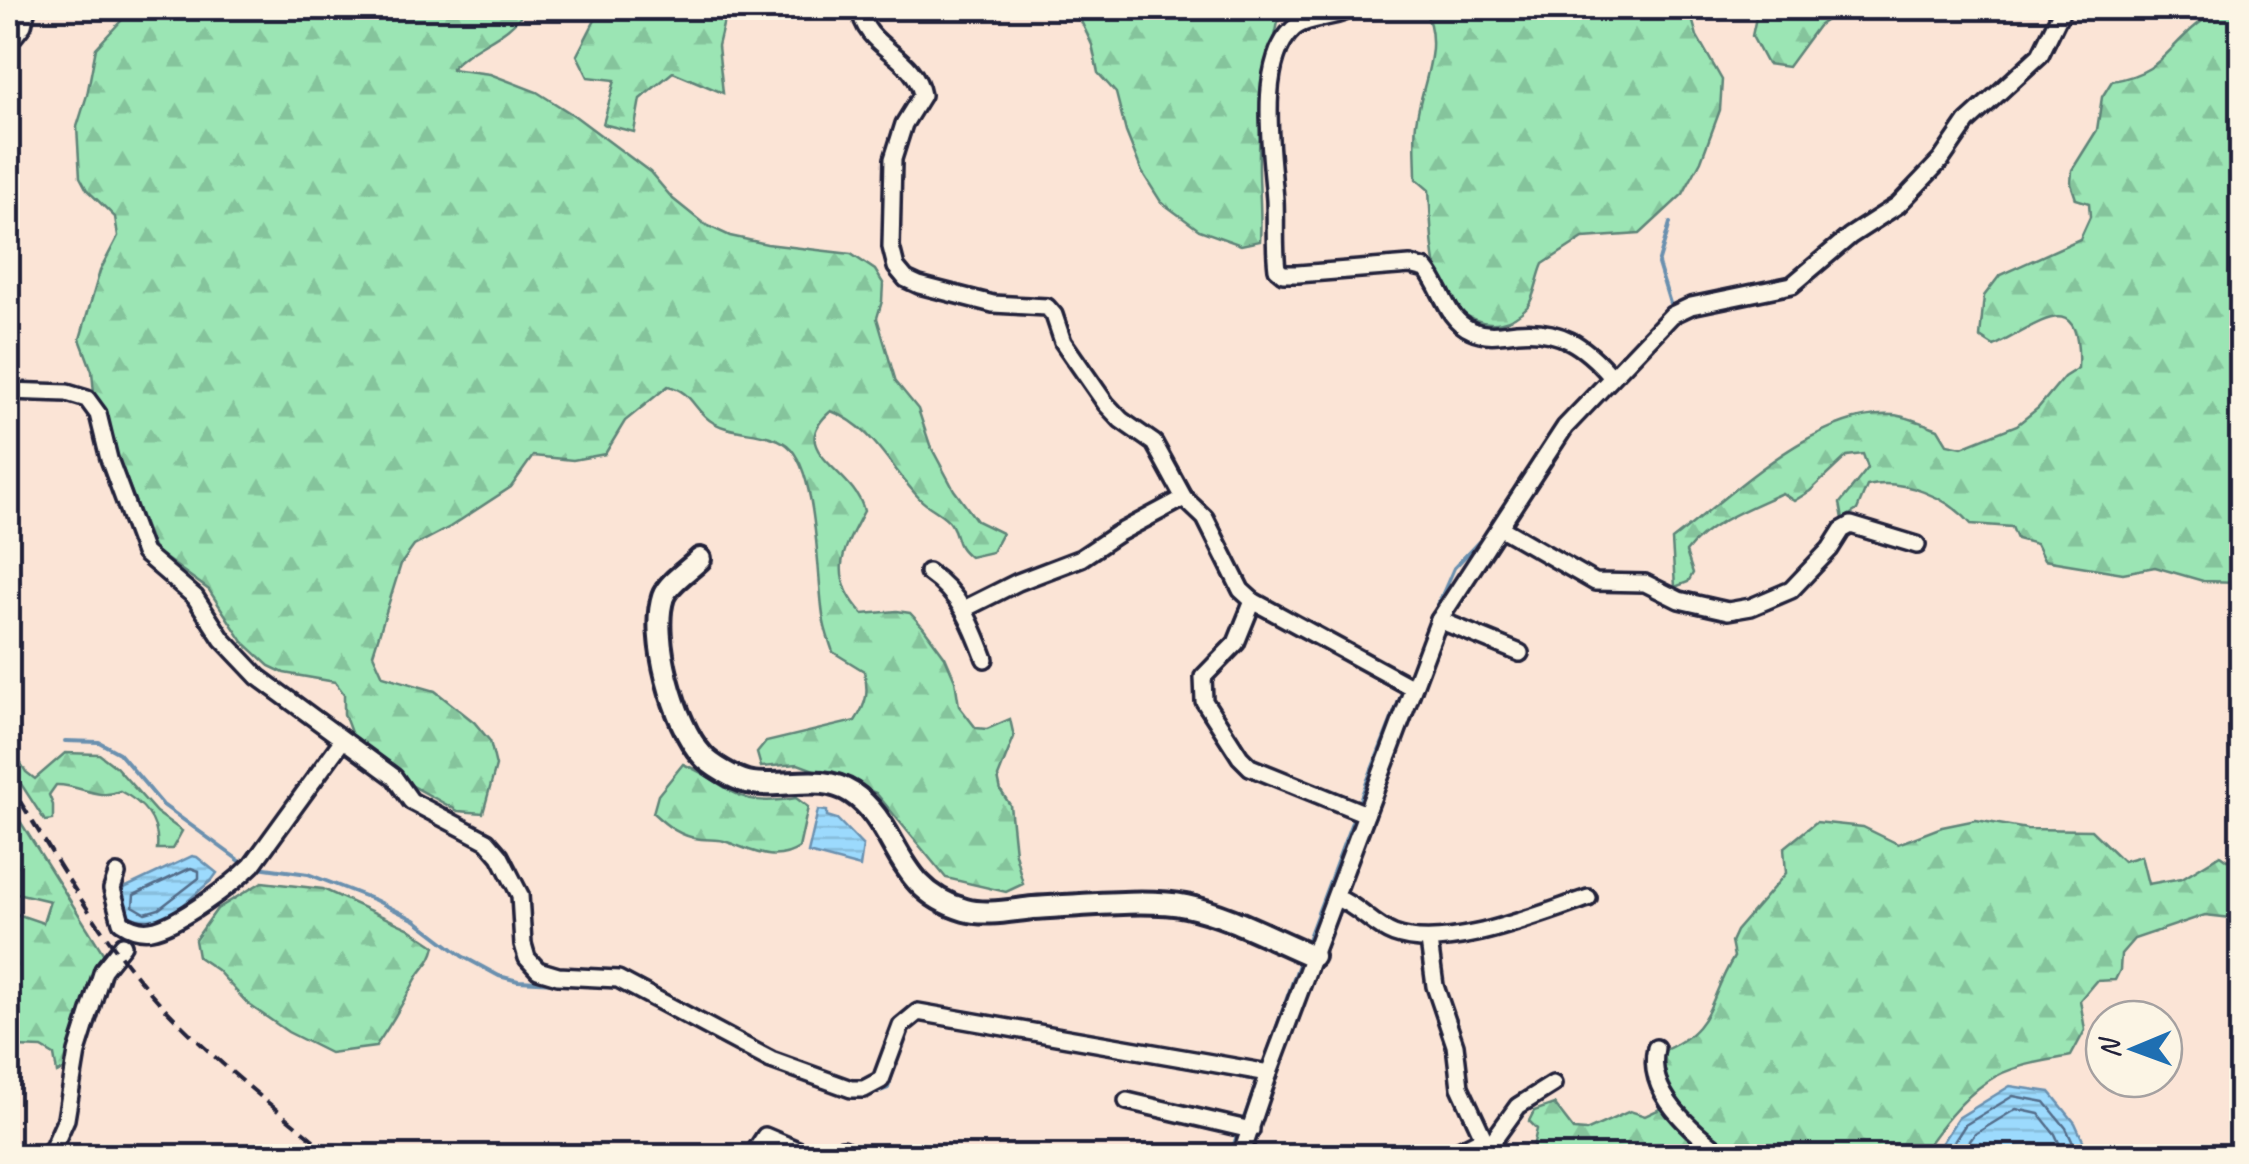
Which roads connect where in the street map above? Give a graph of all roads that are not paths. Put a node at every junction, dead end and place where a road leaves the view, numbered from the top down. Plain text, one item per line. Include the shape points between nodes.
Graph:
1 (27, 8) edge
2 (860, 8) edge
3 (1346, 8) edge
4 (2062, 8) edge
5 (8, 44) edge
6 (1611, 376) junction
7 (8, 390) edge
8 (1184, 498) junction
9 (1501, 528) junction
10 (1916, 545) dead end
11 (700, 560) dead end
12 (928, 572) dead end
13 (1254, 601) junction
14 (966, 608) junction
15 (1439, 620) junction
16 (1520, 653) dead end
17 (985, 659) dead end
18 (1412, 688) junction
19 (342, 741) junction
20 (1366, 814) junction
21 (117, 874) dead end
22 (1336, 898) junction
23 (1588, 898) dead end
24 (121, 922) junction
25 (140, 931) junction
26 (1429, 941) junction
27 (122, 945) junction
28 (1313, 956) junction
29 (1656, 1048) dead end
30 (1269, 1073) junction
31 (1553, 1084) dead end
32 (1127, 1101) dead end
33 (1250, 1130) junction
34 (1486, 1148) edge
35 (44, 1156) edge
36 (752, 1156) edge
37 (858, 1156) edge
38 (1241, 1156) edge
39 (1448, 1156) edge
40 (1725, 1156) edge

1 - 5 street
2 - 8 street via 867,32 911,68 922,95 893,159 896,267 906,279 938,290 1047,308 1106,404 1154,443
3 - 6 street via 1297,24 1278,56 1269,116 1277,269 1426,269 1449,311 1473,332 1532,331 1576,342
4 - 6 street via 2040,55 1967,122 1898,205 1792,285 1672,315
6 - 9 street via 1565,427
7 - 19 street via 87,399 98,414 144,553 195,597 258,677
8 - 13 street via 1205,518 1241,590
8 - 14 street via 1081,558
9 - 10 street via 1595,582 1645,583 1679,600 1728,611 1790,590 1850,525
9 - 15 street
11 - 28 street via 664,592 658,622 676,707 703,758 746,782 834,784 853,794 906,871 936,898 968,911 1185,906
12 - 14 street
13 - 18 street
13 - 20 street via 1236,643 1203,676 1204,701 1250,767
14 - 17 street
15 - 16 street
15 - 18 street
18 - 20 street
19 - 25 street via 236,881 164,926
19 - 30 street via 394,778 411,801 487,841 500,856 520,895 523,944 538,970 618,979 801,1072 851,1089 881,1080 900,1026 918,1012
20 - 22 street
21 - 24 street via 112,889
22 - 26 street via 1393,934
22 - 28 street
23 - 26 street via 1482,932
24 - 25 street
24 - 27 street
25 - 27 street
26 - 34 street via 1460,1087
27 - 35 street via 103,970 77,1052 66,1119
28 - 30 street
29 - 40 street via 1656,1074 1670,1105
30 - 33 street
31 - 34 street via 1518,1106
32 - 33 street
33 - 38 street
34 - 39 street
36 - 37 street via 766,1136 812,1156 843,1149

